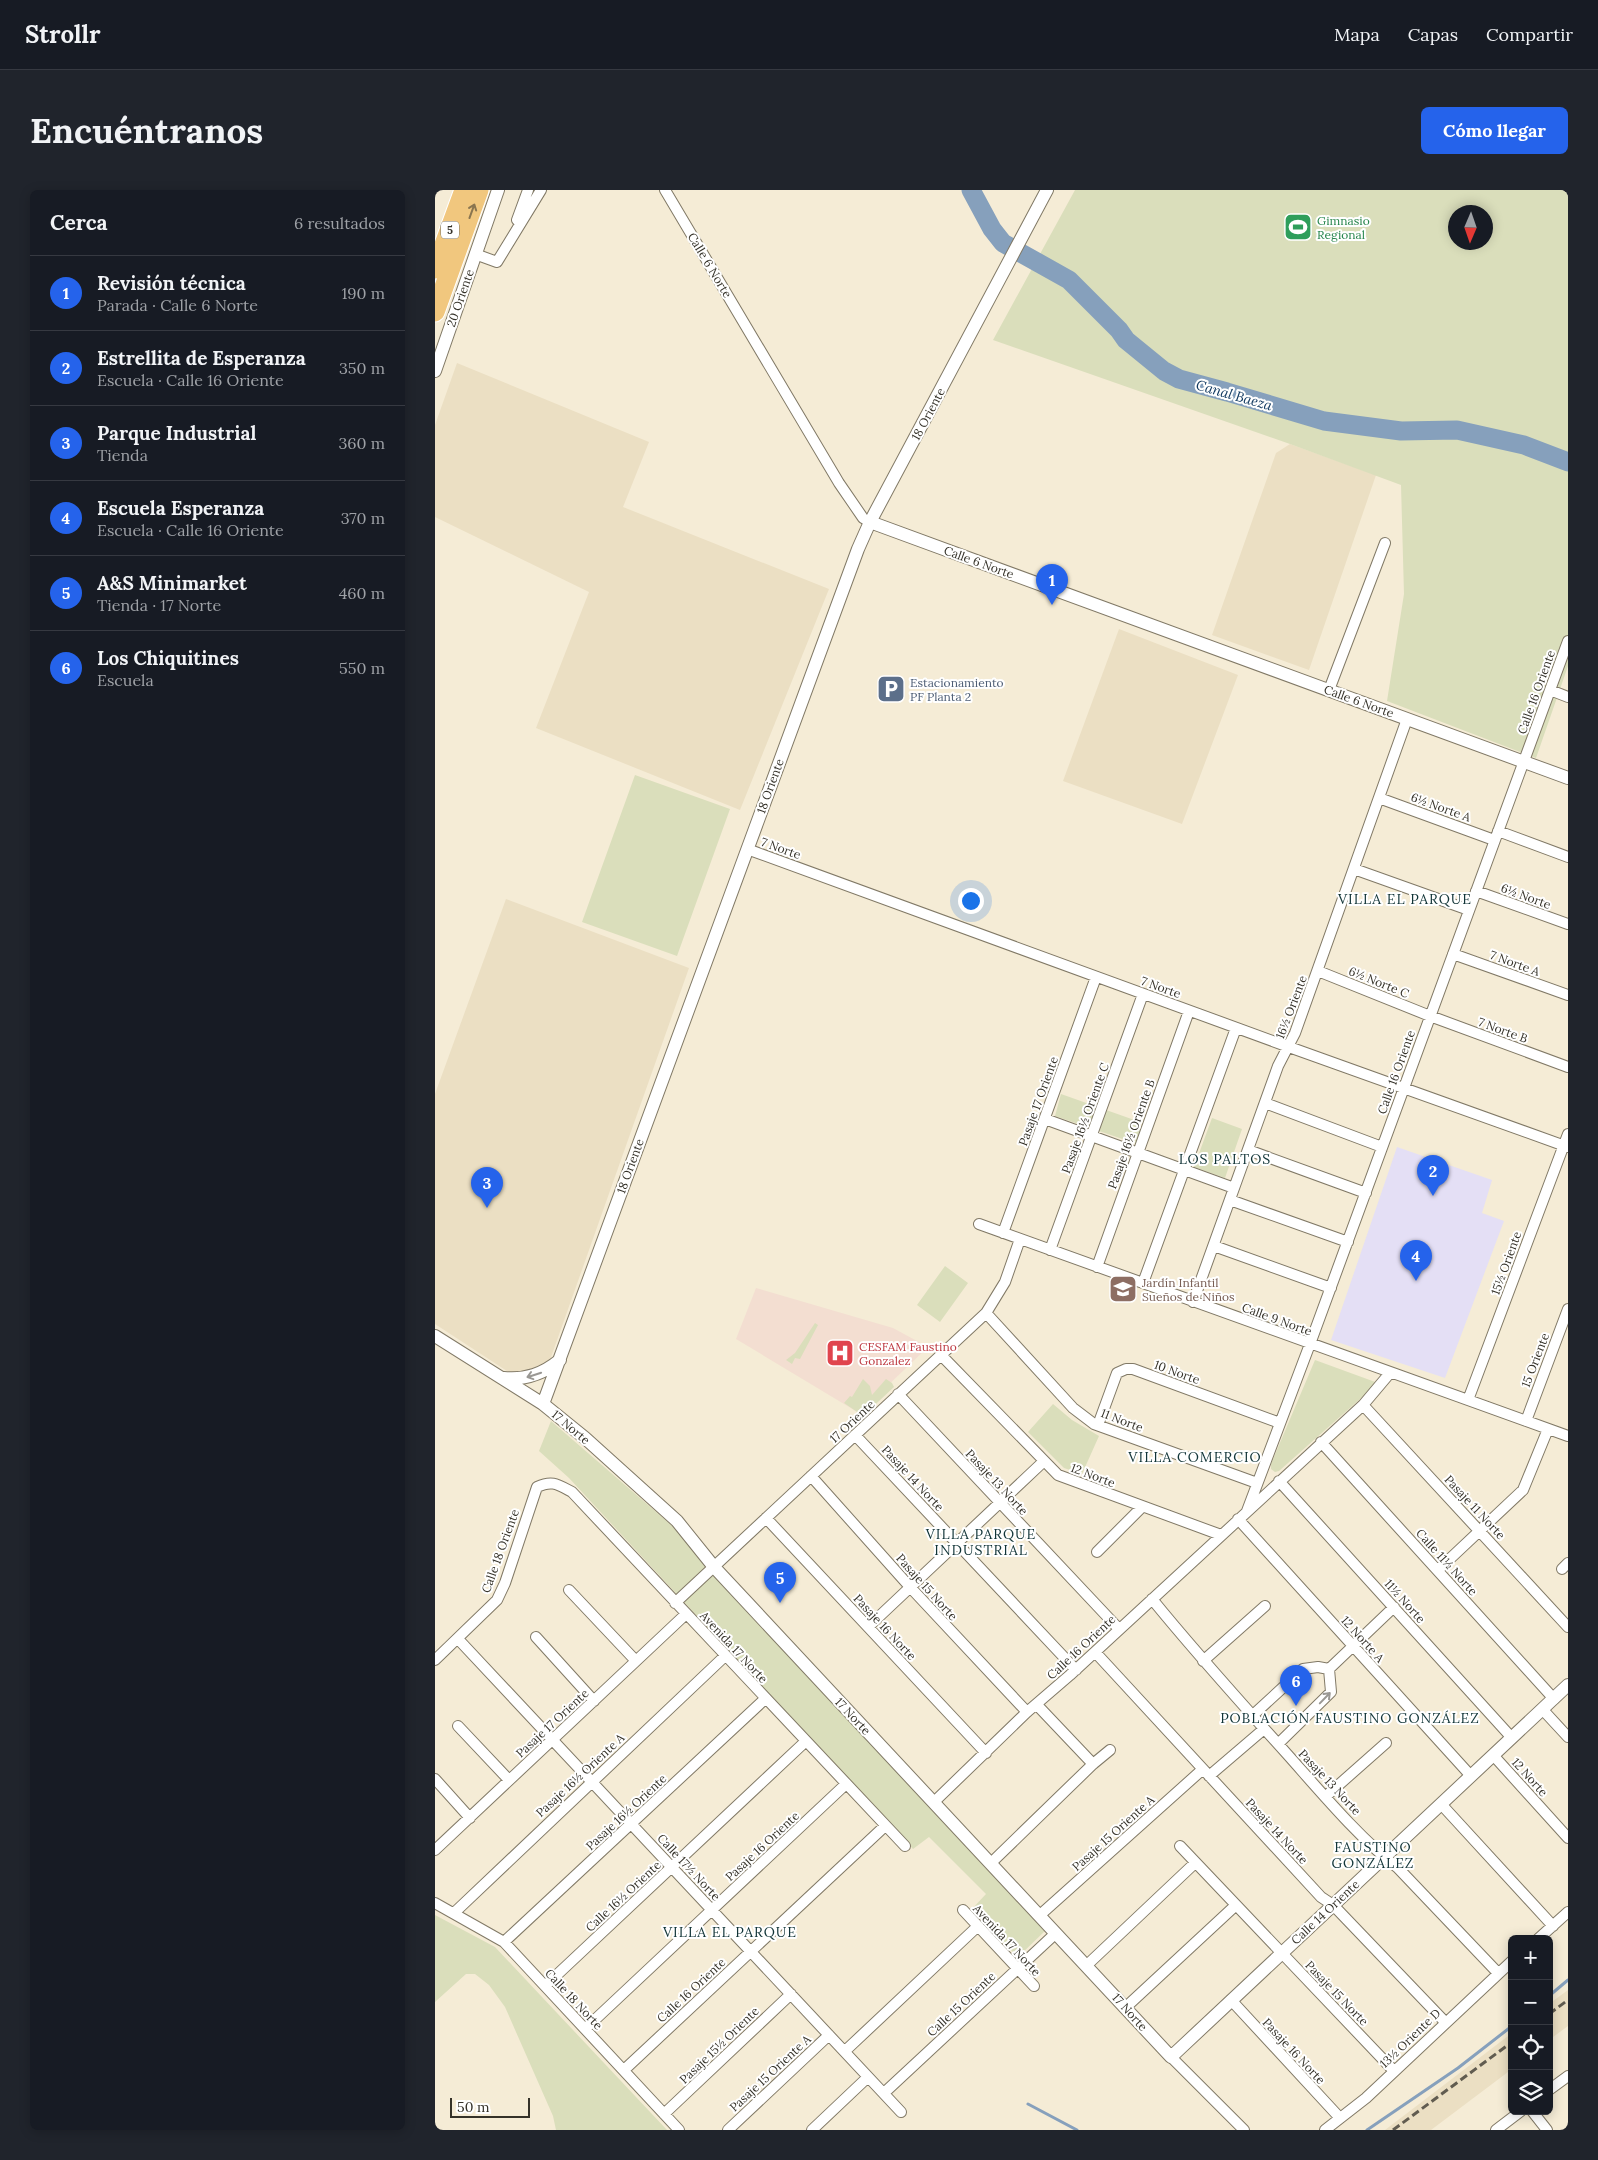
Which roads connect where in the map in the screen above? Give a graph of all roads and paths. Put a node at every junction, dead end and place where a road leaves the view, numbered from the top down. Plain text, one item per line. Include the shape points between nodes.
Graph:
1 (464, 190) edge
2 (479, 190) edge
3 (498, 190) edge
4 (528, 190) edge
5 (541, 190) edge
6 (665, 190) edge
7 (1047, 190) edge
8 (511, 239) junction
9 (475, 254) junction
10 (435, 269) edge
11 (435, 312) edge
12 (435, 371) edge
13 (870, 522) junction
14 (1385, 543) dead end
15 (1568, 641) edge
16 (1329, 690) junction
17 (1550, 690) junction
18 (1568, 697) edge
19 (1407, 719) junction
20 (1524, 762) junction
21 (1568, 778) edge
22 (1379, 798) junction
23 (1496, 836) junction
24 (747, 849) junction
25 (1568, 857) edge
26 (1354, 869) junction
27 (1476, 891) junction
28 (1469, 910) junction
29 (1568, 924) edge
30 (1453, 954) junction
31 (1318, 971) junction
32 (1096, 977) junction
33 (1143, 994) junction
34 (1568, 995) edge
35 (1189, 1011) junction
36 (1430, 1016) junction
37 (1236, 1028) junction
38 (1289, 1047) junction
39 (1568, 1067) edge
40 (1404, 1086) junction
41 (1265, 1103) junction
42 (1045, 1119) junction
43 (1568, 1134) edge
44 (1091, 1136) junction
45 (1566, 1146) edge
46 (1382, 1147) junction
47 (1248, 1150) junction
48 (1137, 1153) junction
49 (1184, 1170) junction
50 (1234, 1188) junction
51 (1366, 1193) junction
52 (1230, 1200) junction
53 (979, 1224) dead end
54 (1003, 1233) junction
55 (1020, 1239) junction
56 (1348, 1242) junction
57 (1214, 1246) junction
58 (1050, 1250) junction
59 (1097, 1267) junction
60 (1143, 1283) junction
61 (1331, 1288) junction
62 (1193, 1302) junction
63 (1568, 1309) edge
64 (986, 1313) junction
65 (435, 1336) edge
66 (1310, 1344) junction
67 (941, 1355) junction
68 (560, 1360) junction
69 (1390, 1373) junction
70 (504, 1378) junction
71 (898, 1394) junction
72 (1468, 1400) junction
73 (543, 1404) junction
74 (1363, 1405) junction
75 (1526, 1421) junction
76 (1280, 1423) junction
77 (1098, 1424) junction
78 (1548, 1429) junction
79 (855, 1435) junction
80 (1568, 1436) edge
81 (1321, 1442) junction
82 (1043, 1462) junction
83 (811, 1476) junction
84 (1279, 1481) junction
85 (1257, 1483) junction
86 (537, 1487) joint
87 (1000, 1504) junction
88 (1143, 1507) junction
89 (1247, 1511) junction
90 (766, 1518) junction
91 (1238, 1518) junction
92 (1480, 1531) junction
93 (1221, 1535) junction
94 (957, 1544) junction
95 (1097, 1552) dead end
96 (714, 1567) junction
97 (1437, 1570) junction
98 (910, 1587) junction
99 (569, 1590) dead end
100 (1151, 1599) junction
101 (675, 1603) junction
102 (1265, 1606) dead end
103 (1394, 1607) junction
104 (686, 1614) junction
105 (868, 1627) junction
106 (1568, 1627) edge
107 (1119, 1630) junction
108 (536, 1637) dead end
109 (458, 1639) junction
110 (1352, 1646) junction
111 (1095, 1652) junction
112 (725, 1656) junction
113 (435, 1660) edge
114 (636, 1661) junction
115 (1203, 1661) junction
116 (1329, 1669) junction
117 (1075, 1670) junction
118 (1568, 1685) edge
119 (765, 1699) junction
120 (1554, 1699) junction
121 (594, 1701) junction
122 (1037, 1705) junction
123 (1543, 1710) junction
124 (1027, 1712) junction
125 (1252, 1716) junction
126 (458, 1726) dead end
127 (1264, 1729) junction
128 (1568, 1737) edge
129 (1512, 1738) junction
130 (552, 1740) junction
131 (806, 1741) junction
132 (1386, 1743) dead end
133 (1278, 1744) junction
134 (1110, 1750) dead end
135 (986, 1753) junction
136 (1493, 1755) junction
137 (1093, 1764) junction
138 (1206, 1772) junction
139 (1471, 1776) junction
140 (435, 1779) edge
141 (509, 1780) junction
142 (591, 1782) junction
143 (846, 1784) junction
144 (1325, 1797) junction
145 (934, 1802) junction
146 (1441, 1804) junction
147 (470, 1818) junction
148 (631, 1824) junction
149 (885, 1826) junction
150 (1568, 1838) edge
151 (905, 1846) dead end
152 (1180, 1846) dead end
153 (435, 1850) edge
154 (1384, 1857) junction
155 (1195, 1862) junction
156 (991, 1863) junction
157 (671, 1867) junction
158 (435, 1903) edge
159 (1236, 1905) junction
160 (1333, 1905) junction
161 (712, 1910) junction
162 (963, 1910) dead end
163 (1568, 1912) edge
164 (454, 1913) junction
165 (1040, 1916) junction
166 (978, 1926) junction
167 (1553, 1926) junction
168 (1056, 1933) junction
169 (1543, 1935) edge
170 (504, 1942) junction
171 (751, 1952) junction
172 (1281, 1953) junction
173 (1508, 1964) edge
174 (1087, 1965) junction
175 (1017, 1969) junction
176 (1498, 1973) junction
177 (545, 1986) junction
178 (1034, 1986) dead end
179 (791, 1994) junction
180 (1231, 2000) junction
181 (1126, 2007) junction
182 (1445, 2022) junction
183 (585, 2029) junction
184 (829, 2035) junction
185 (845, 2052) junction
186 (1171, 2057) junction
187 (624, 2070) junction
188 (1395, 2070) junction
189 (1568, 2076) edge
190 (868, 2077) junction
191 (1553, 2087) edge
192 (884, 2093) junction
193 (901, 2112) dead end
194 (665, 2114) junction
195 (1516, 2115) edge
196 (1535, 2115) edge
197 (1340, 2118) junction
198 (679, 2130) edge
199 (728, 2130) edge
200 (812, 2130) edge
201 (1244, 2130) edge
202 (1325, 2130) edge
203 (1496, 2130) edge
204 (1547, 2130) edge

1 - 10 highway, 5
11 -> 2 highway, 5
3 - 9 street, 20 Oriente
4 - 8 street
5 - 8 street
6 - 13 street, Calle 6 Norte via 839,483 863,518
7 - 13 street, 18 Oriente
8 - 9 street via 497,262
9 - 12 street, 20 Oriente
13 - 16 street, Calle 6 Norte
13 - 24 street, 18 Oriente via 851,564
14 - 16 street
15 - 17 street, Calle 16 Oriente
16 - 19 street, Calle 6 Norte
17 - 18 street
17 - 20 street, Calle 16 Oriente
19 - 20 street, Calle 6 Norte
19 - 22 street, 16½ Oriente
20 - 21 street, Calle 6 Norte
20 - 23 street, Calle 16 Oriente
22 - 23 street, 6½ Norte A
22 - 26 street, 16½ Oriente
23 - 25 street, 6½ Norte A
23 - 27 street, Calle 16 Oriente
24 - 32 street, 7 Norte
24 - 68 street, 18 Oriente
26 - 28 street
26 - 31 street, 16½ Oriente
27 - 28 street, Calle 16 Oriente
27 - 29 street, 6½ Norte
28 - 30 street, Calle 16 Oriente
30 - 34 street, 7 Norte A
30 - 36 street, Calle 16 Oriente
31 - 36 street, 6½ Norte C
31 - 38 street, 16½ Oriente
32 - 33 street, 7 Norte
32 - 42 street, Pasaje 17 Oriente
33 - 35 street, 7 Norte
33 - 44 street, Pasaje 16½ Oriente C
35 - 37 street, 7 Norte
35 - 48 street, Pasaje 16½ Oriente B
36 - 39 street, 7 Norte B
36 - 40 street, Calle 16 Oriente
37 - 38 street, 7 Norte
37 - 49 street
38 - 40 street, 7 Norte
38 - 41 street, 16½ Oriente via 1278,1066
40 - 45 street, 7 Norte
40 - 46 street, Calle 16 Oriente
41 - 46 street
41 - 47 street, 16½ Oriente
42 - 44 street
42 - 54 street, Pasaje 17 Oriente
43 - 45 street, 15½ Oriente
44 - 48 street
44 - 58 street, Pasaje 16½ Oriente C
45 - 72 street, 15½ Oriente
46 - 51 street, Calle 16 Oriente
47 - 50 street, 16½ Oriente
47 - 51 street
48 - 49 street
48 - 59 street, Pasaje 16½ Oriente B
49 - 50 street
49 - 60 street
50 - 52 street, 16½ Oriente
51 - 56 street, Calle 16 Oriente
52 - 56 street
52 - 57 street, 16½ Oriente
53 - 54 street, Calle 9 Norte
54 - 55 street, Calle 9 Norte
55 - 58 street, Calle 9 Norte
55 - 64 street, 17 Oriente via 1005,1282
56 - 61 street, Calle 16 Oriente
57 - 61 street
57 - 62 street, 16½ Oriente
58 - 59 street, Calle 9 Norte
59 - 60 street, Calle 9 Norte
60 - 62 street, Calle 9 Norte
61 - 66 street, Calle 16 Oriente
62 - 66 street, Calle 9 Norte
63 - 75 street, 15 Oriente
64 - 67 street, 17 Oriente
64 - 77 street, 11 Norte via 1073,1408
65 - 70 street, 17 Norte
66 - 69 street, Calle 9 Norte
66 - 76 street, Calle 16 Oriente
67 - 71 street, 17 Oriente
67 - 82 street, 12 Norte
68 -> 70 street via 533,1376
68 - 73 street, 18 Oriente
69 - 72 street, Calle 9 Norte
69 - 74 street, Calle 16 Oriente
70 - 73 street, 17 Norte
71 - 79 street, 17 Oriente
71 - 87 street, Pasaje 13 Norte
72 - 75 street, Calle 9 Norte
73 - 96 street, 17 Norte via 677,1521
74 - 81 street, Calle 16 Oriente
74 - 92 street, Pasaje 11 Norte
75 - 78 street, Calle 9 Norte
76 - 77 street, 10 Norte via 1133,1369 1117,1373
76 - 85 street, Calle 16 Oriente
77 - 85 street, 11 Norte
78 - 80 street, Calle 9 Norte
78 - 92 street via 1523,1490
79 - 83 street, 17 Oriente
79 - 94 street, Pasaje 14 Norte
81 - 84 street, Calle 16 Oriente
81 - 97 street, Calle 11½ Norte
82 - 87 street
82 - 88 street, 12 Norte via 1063,1478
83 - 90 street, 17 Oriente
83 - 98 street, Pasaje 15 Norte
84 - 89 street, Calle 16 Oriente
84 - 103 street, 11½ Norte
85 - 89 street, Calle 16 Oriente
86 - 101 street, Avenida 17 Norte via 547,1482 572,1492
86 - 109 street, Calle 18 Oriente via 501,1593
87 - 94 street
87 - 107 street, Pasaje 13 Norte
88 - 93 street, 12 Norte
88 - 95 street
89 - 91 street, Calle 16 Oriente
90 - 96 street, 17 Oriente
90 - 105 street, Pasaje 16 Norte
91 - 93 street, Calle 16 Oriente
91 - 110 street, 12 Norte A
92 - 97 street
92 - 106 street, Pasaje 11 Norte
93 - 100 street, Calle 16 Oriente
94 - 98 street
94 - 117 street, Pasaje 14 Norte
96 - 101 street, 17 Oriente
96 - 145 street, 17 Norte
97 - 120 street, Calle 11½ Norte
98 - 105 street
98 - 124 street, Pasaje 15 Norte
99 - 114 street
100 - 107 street, Calle 16 Oriente
100 - 115 street, Pasaje 13 Norte
101 - 104 street, Avenida 17 Norte
102 - 115 street
103 - 110 street
103 - 129 street, 11½ Norte
104 - 112 street, Avenida 17 Norte
104 - 114 street, Pasaje 17 Oriente
105 - 135 street, Pasaje 16 Norte
107 - 111 street, Calle 16 Oriente
108 - 121 street
109 - 113 street, Calle 18 Oriente
109 - 130 street, Calle 17½ Norte
110 - 116 street
110 - 139 street, 12 Norte A
111 - 117 street, Calle 16 Oriente
111 - 138 street, Pasaje 14 Norte
112 - 119 street, Avenida 17 Norte
112 - 142 street, Pasaje 16½ Oriente A
114 - 121 street, Pasaje 17 Oriente
115 - 125 street, Pasaje 13 Norte
116 - 125 street via 1303,1669
133 -> 116 street via 1331,1692
117 - 122 street, Calle 16 Oriente
118 - 120 street, Calle 14 Oriente
119 - 131 street, Avenida 17 Norte
119 - 148 street, Pasaje 16½ Oriente
120 - 123 street, Calle 14 Oriente
121 - 130 street, Pasaje 17 Oriente
122 - 124 street, Calle 16 Oriente
122 - 137 street
123 - 128 street
123 - 129 street, Calle 14 Oriente
124 - 135 street, Calle 16 Oriente
125 - 127 street, Pasaje 13 Norte
126 - 141 street
127 - 133 street, Pasaje 13 Norte
127 - 138 street, Pasaje 15 Oriente A
129 - 136 street, Calle 14 Oriente
130 - 141 street, Pasaje 17 Oriente
130 - 142 street, Calle 17½ Norte
131 - 143 street, Avenida 17 Norte
131 - 157 street, Calle 16½ Oriente
132 - 144 street
133 - 144 street, Pasaje 13 Norte
134 - 137 street
135 - 145 street, Calle 16 Oriente
136 - 139 street, Calle 14 Oriente
136 - 150 street, 12 Norte
137 - 156 street
138 - 160 street, Pasaje 14 Norte via 1321,1897
138 - 165 street, Pasaje 15 Oriente A
139 - 146 street, Calle 14 Oriente
140 - 147 street
141 - 147 street, Pasaje 17 Oriente
142 - 148 street, Calle 17½ Norte
142 - 164 street, Pasaje 16½ Oriente A
143 - 149 street, Avenida 17 Norte
143 - 161 street, Pasaje 16 Oriente
144 - 154 street, Pasaje 13 Norte
145 - 156 street, 17 Norte
146 - 154 street, Calle 14 Oriente
146 - 167 street
147 - 153 street, Pasaje 17 Oriente
148 - 157 street, Calle 17½ Norte
148 - 170 street, Pasaje 16½ Oriente
149 - 151 street, Avenida 17 Norte
149 - 171 street, Calle 16 Oriente
152 - 155 street, Pasaje 15 Norte
154 - 160 street, Calle 14 Oriente
154 - 176 street, Pasaje 13 Norte
155 - 159 street, Pasaje 15 Norte
155 - 174 street
156 - 165 street, 17 Norte
157 - 161 street, Calle 17½ Norte
157 - 177 street, Calle 16½ Oriente
158 - 164 street, Calle 18 Norte
159 - 172 street, Pasaje 15 Norte
159 - 181 street
160 - 172 street, Calle 14 Oriente
160 - 182 street, Pasaje 14 Norte
161 - 171 street, Calle 17½ Norte
161 - 183 street, Pasaje 16 Oriente
162 - 166 street, Avenida 17 Norte
163 - 167 street
164 - 170 street, Calle 18 Norte
165 - 168 street, 17 Norte
166 - 175 street, Avenida 17 Norte
166 - 185 street
167 - 169 street
168 - 174 street, 17 Norte
168 - 175 street, Calle 15 Oriente
170 - 177 street, Calle 18 Norte
171 - 179 street, Calle 17½ Norte
171 - 187 street, Calle 16 Oriente
172 - 180 street, Calle 14 Oriente
172 - 188 street, Pasaje 15 Norte
173 - 176 street, 13½ Oriente D
174 - 181 street, 17 Norte
175 - 178 street, Avenida 17 Norte
175 - 192 street, Calle 15 Oriente
176 - 182 street, 13½ Oriente D
177 - 183 street, Calle 18 Norte
179 - 184 street, Calle 17½ Norte
179 - 194 street, Pasaje 15½ Oriente
180 - 186 street, Calle 14 Oriente
180 - 197 street, Pasaje 16 Norte
181 - 186 street, 17 Norte
182 - 188 street, 13½ Oriente D
183 - 187 street, Calle 18 Norte
184 - 185 street, Calle 17½ Norte
184 - 199 street, Pasaje 15 Oriente A
185 - 190 street, Calle 17½ Norte
186 - 201 street, 17 Norte
187 - 194 street, Calle 18 Norte
188 - 197 street, 13½ Oriente D
189 - 191 street
190 - 192 street, Calle 17½ Norte
190 - 200 street
192 - 193 street, Calle 17½ Norte
194 - 198 street, Calle 18 Norte
195 - 203 street
196 - 204 street
197 - 202 street, 13½ Oriente D

